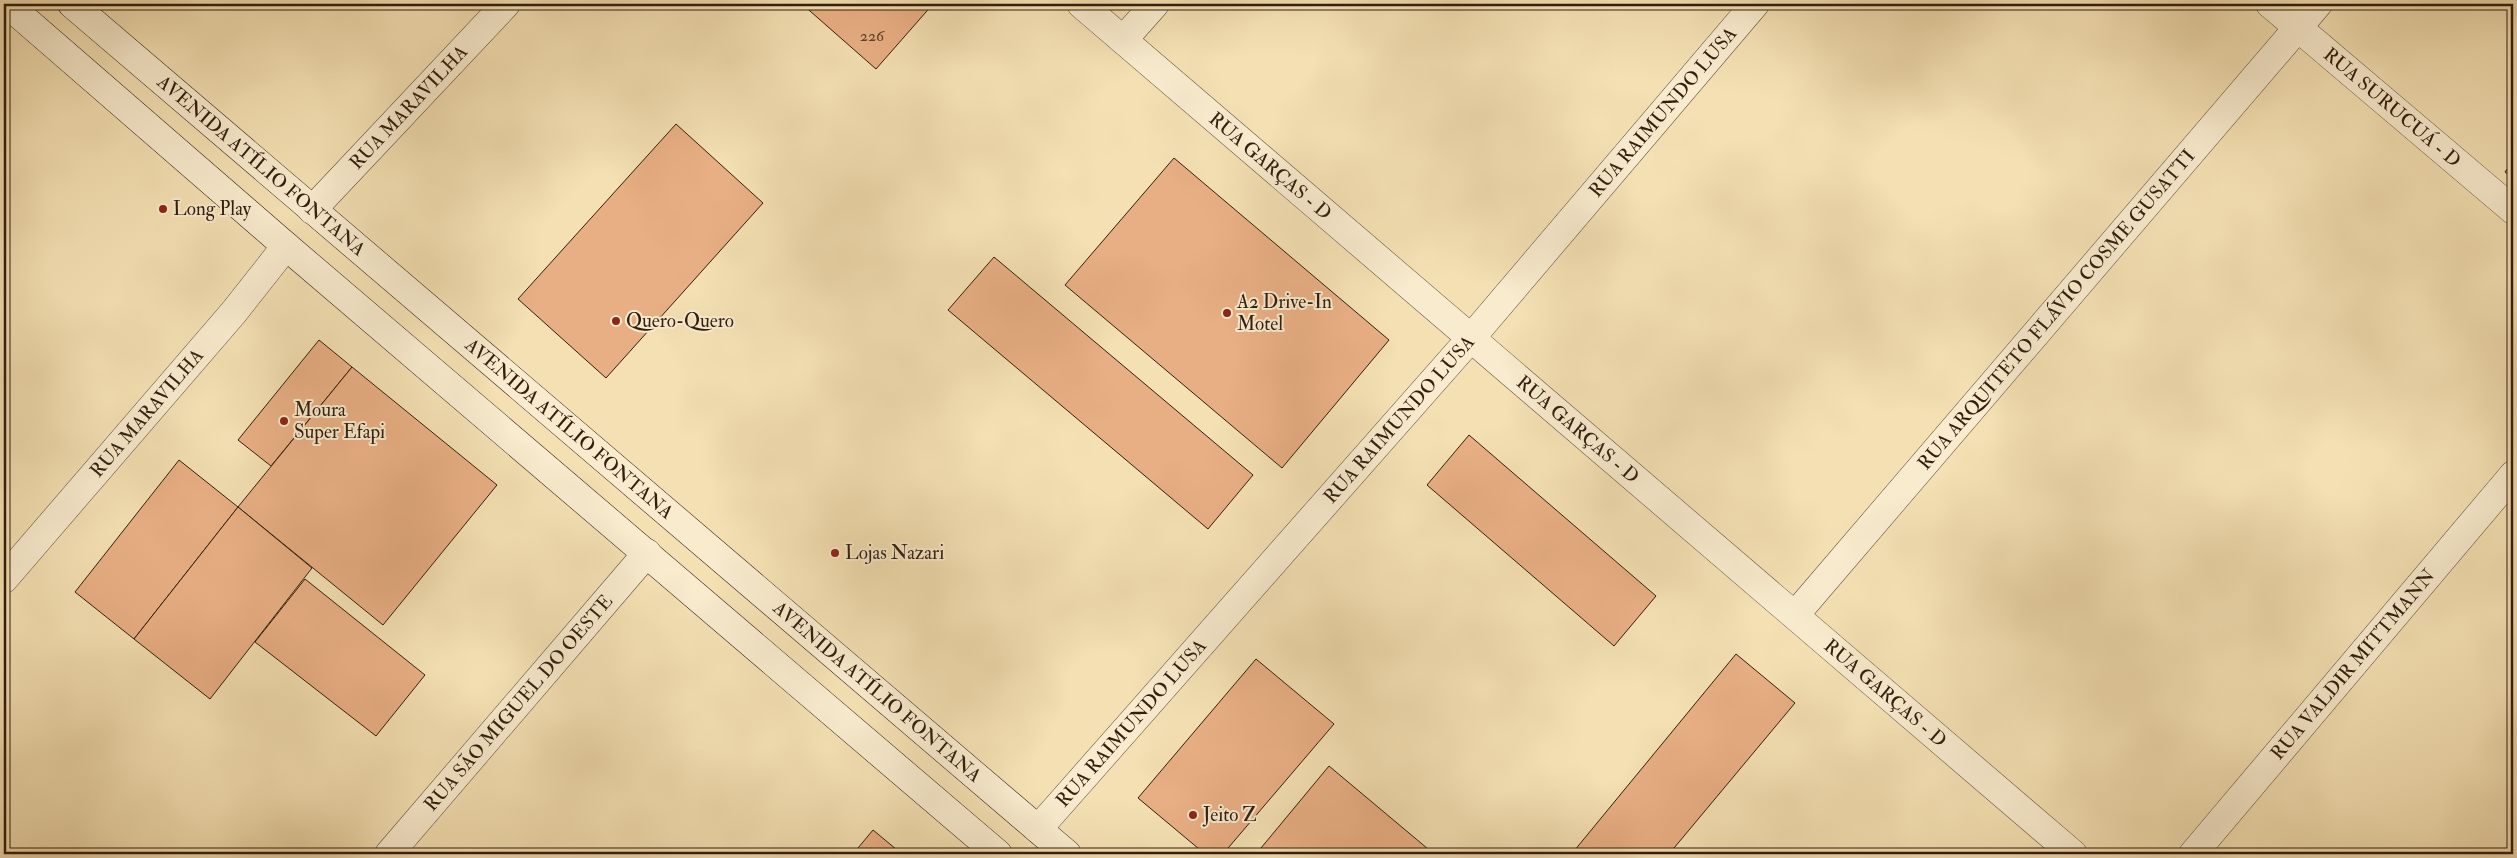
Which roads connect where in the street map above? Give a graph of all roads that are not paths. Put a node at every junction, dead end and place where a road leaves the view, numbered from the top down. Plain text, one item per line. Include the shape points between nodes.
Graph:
1 (7, 4) edge
2 (72, 4) edge
3 (506, 4) edge
4 (1081, 4) edge
5 (1155, 4) edge
6 (1755, 4) edge
7 (2270, 4) edge
8 (2318, 4) edge
9 (2298, 27) junction
10 (1123, 40) junction
11 (312, 210) junction
12 (2513, 210) edge
13 (286, 246) junction
14 (1471, 338) junction
15 (2513, 474) edge
16 (647, 553) junction
17 (4, 579) edge
18 (1794, 615) junction
19 (1038, 829) junction
20 (389, 854) edge
21 (998, 854) edge
22 (1067, 854) edge
23 (2073, 854) edge
24 (2192, 854) edge

1 - 13 street
2 - 11 street, AVENIDA ATÍLIO FONTANA
3 - 11 street, RUA MARAVILHA
4 - 10 street, RUA GARÇAS - D
5 - 10 street
6 - 14 street, RUA RAIMUNDO LUSA
7 - 9 street, RUA SURUCUÁ - D
8 - 9 street, RUA ARQUITETO FLÁVIO COSME GUSATTI
9 - 12 street, RUA SURUCUÁ - D
9 - 18 street, RUA ARQUITETO FLÁVIO COSME GUSATTI
10 - 14 street, RUA GARÇAS - D
11 - 19 street, AVENIDA ATÍLIO FONTANA
13 - 16 street
13 - 17 street, RUA MARAVILHA via 234,312
14 - 18 street, RUA GARÇAS - D
14 - 19 street, RUA RAIMUNDO LUSA
15 - 24 street, RUA VALDIR MITTMANN
16 - 20 street, RUA SÃO MIGUEL DO OESTE
16 - 21 street
18 - 23 street, RUA GARÇAS - D
19 - 22 street, AVENIDA ATÍLIO FONTANA

